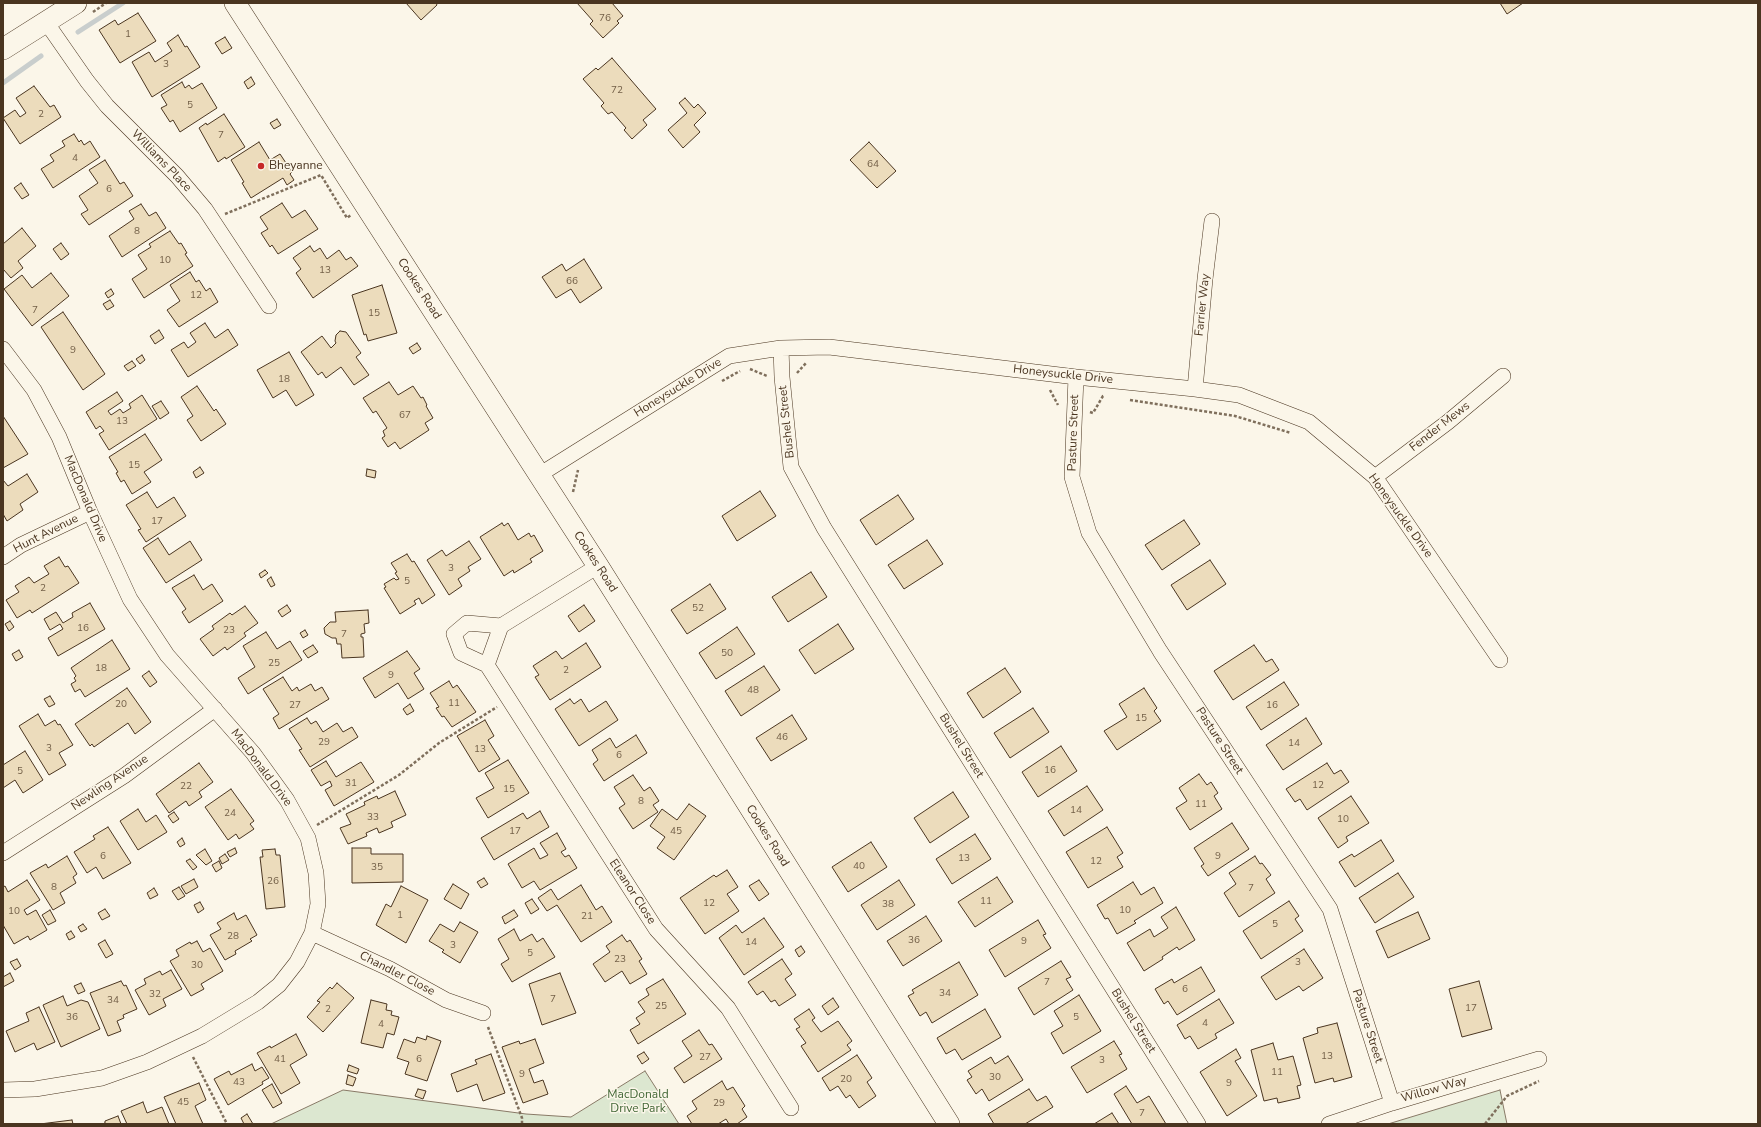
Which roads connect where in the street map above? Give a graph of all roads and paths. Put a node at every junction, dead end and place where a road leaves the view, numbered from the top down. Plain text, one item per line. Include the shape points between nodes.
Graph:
1 (74, 3) edge
2 (235, 3) edge
3 (46, 22) junction
4 (3, 49) edge
5 (355, 212) dead end
6 (221, 216) dead end
7 (1212, 221) dead end
8 (269, 306) dead end
9 (781, 348) junction
10 (3, 349) edge
11 (747, 367) dead end
12 (742, 370) dead end
13 (766, 376) dead end
14 (1076, 376) junction
15 (1503, 376) dead end
16 (719, 383) dead end
17 (1195, 389) junction
18 (1111, 397) dead end
19 (1127, 399) dead end
20 (1093, 413) dead end
21 (1292, 434) dead end
22 (584, 466) dead end
23 (539, 475) junction
24 (1375, 478) junction
25 (572, 496) dead end
26 (90, 512) junction
27 (3, 557) edge
28 (598, 566) junction
29 (501, 626) junction
30 (1500, 660) dead end
31 (487, 665) junction
32 (502, 704) dead end
33 (215, 710) junction
34 (314, 827) dead end
35 (3, 853) edge
36 (312, 933) junction
37 (483, 1013) dead end
38 (489, 1031) dead end
39 (191, 1053) dead end
40 (1540, 1059) dead end
41 (1539, 1080) dead end
42 (3, 1090) edge
43 (1392, 1103) junction
44 (791, 1108) dead end
45 (227, 1124) edge
46 (522, 1124) edge
47 (949, 1124) edge
48 (1198, 1124) edge
49 (1329, 1124) edge
50 (1485, 1124) edge

1 - 3 street
2 - 23 street, Cookes Road
3 - 4 street
3 - 8 street, Williams Place via 107,106 177,176 205,209
5 - 6 path via 347,218 321,175
7 - 17 street, Farrier Way
9 - 14 street, Honeysuckle Drive via 829,347
9 - 23 street, Honeysuckle Drive via 729,356
9 - 48 street, Bushel Street via 792,467 829,534
10 - 26 street, MacDonald Drive via 38,397 59,437
11 - 13 path
12 - 16 path
14 - 17 street, Honeysuckle Drive
14 - 43 street, Pasture Street via 1072,477 1089,533 1160,651 1330,909
15 - 24 street, Fender Mews
17 - 24 street, Honeysuckle Drive via 1239,395 1310,422
18 - 20 path via 1103,396
19 - 21 path via 1236,416
22 - 25 path via 577,471
23 - 28 street, Cookes Road
24 - 30 street, Honeysuckle Drive
26 - 27 street, Hunt Avenue via 21,545
26 - 33 street, MacDonald Drive via 130,599 167,655
28 - 29 street
28 - 47 street, Cookes Road
29 - 31 street
29 - 31 street via 467,623 454,634 461,653
31 - 44 street, Eleanor Close via 656,929 728,1008
32 - 34 path via 439,743 399,775
33 - 35 street, Newling Avenue via 124,776
33 - 36 street, MacDonald Drive via 253,753 287,800 308,838 316,873 318,904
36 - 37 street, Chandler Close via 390,969 446,1000
36 - 42 street, MacDonald Drive via 297,962 279,985 258,1002 202,1036 147,1062 102,1078 35,1089
38 - 46 path via 522,1118
39 - 45 path
40 - 43 street, Willow Way
41 - 50 path via 1508,1096
43 - 49 street, Willow Way

